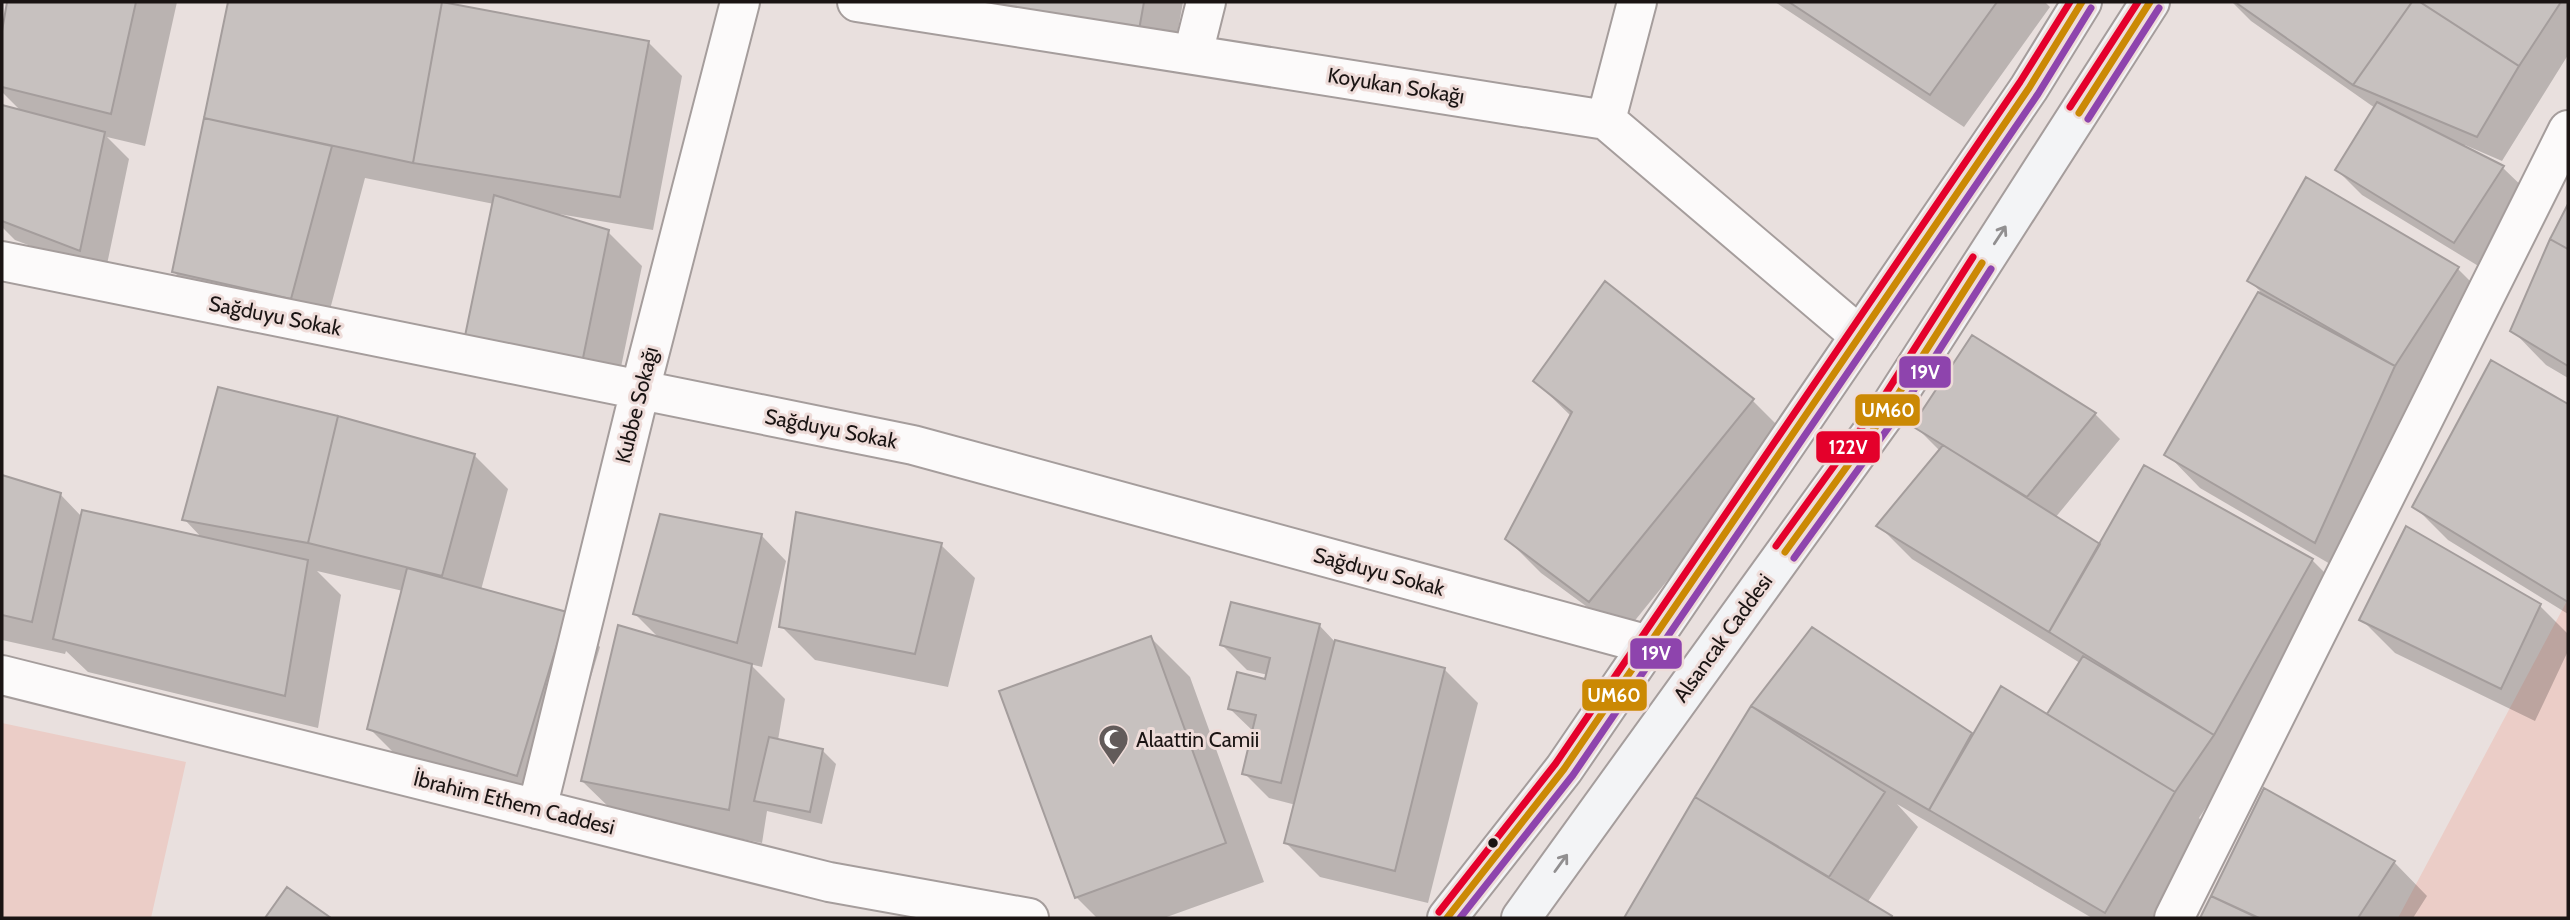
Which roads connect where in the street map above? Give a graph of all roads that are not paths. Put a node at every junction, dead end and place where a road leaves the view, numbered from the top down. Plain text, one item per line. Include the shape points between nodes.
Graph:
1 (740, 2) edge
2 (857, 2) edge
3 (1206, 2) edge
4 (1637, 2) edge
5 (2082, 2) edge
6 (2150, 2) edge
7 (1193, 54) junction
8 (1606, 120) junction
9 (2568, 130) edge
10 (2, 261) edge
11 (1860, 336) junction
12 (640, 390) junction
13 (1649, 645) junction
14 (2, 675) edge
15 (537, 810) junction
16 (1029, 918) edge
17 (1447, 918) edge
18 (1521, 918) edge
19 (2174, 918) edge

1 - 12 street, Kubbe Sokağı
2 - 7 street, Koyukan Sokağı
3 - 7 street
4 - 8 street
5 - 11 street
18 -> 6 street, Alsancak Caddesi via 1890,407
7 - 8 street, Koyukan Sokağı
8 - 11 street
9 - 19 street
10 - 12 street, Sağduyu Sokak
11 - 13 street
12 - 13 street, Sağduyu Sokak via 913,445
12 - 15 street, Kubbe Sokağı
13 - 17 street via 1564,769
14 - 15 street, İbrahim Ethem Caddesi
15 - 16 street, İbrahim Ethem Caddesi via 829,882

